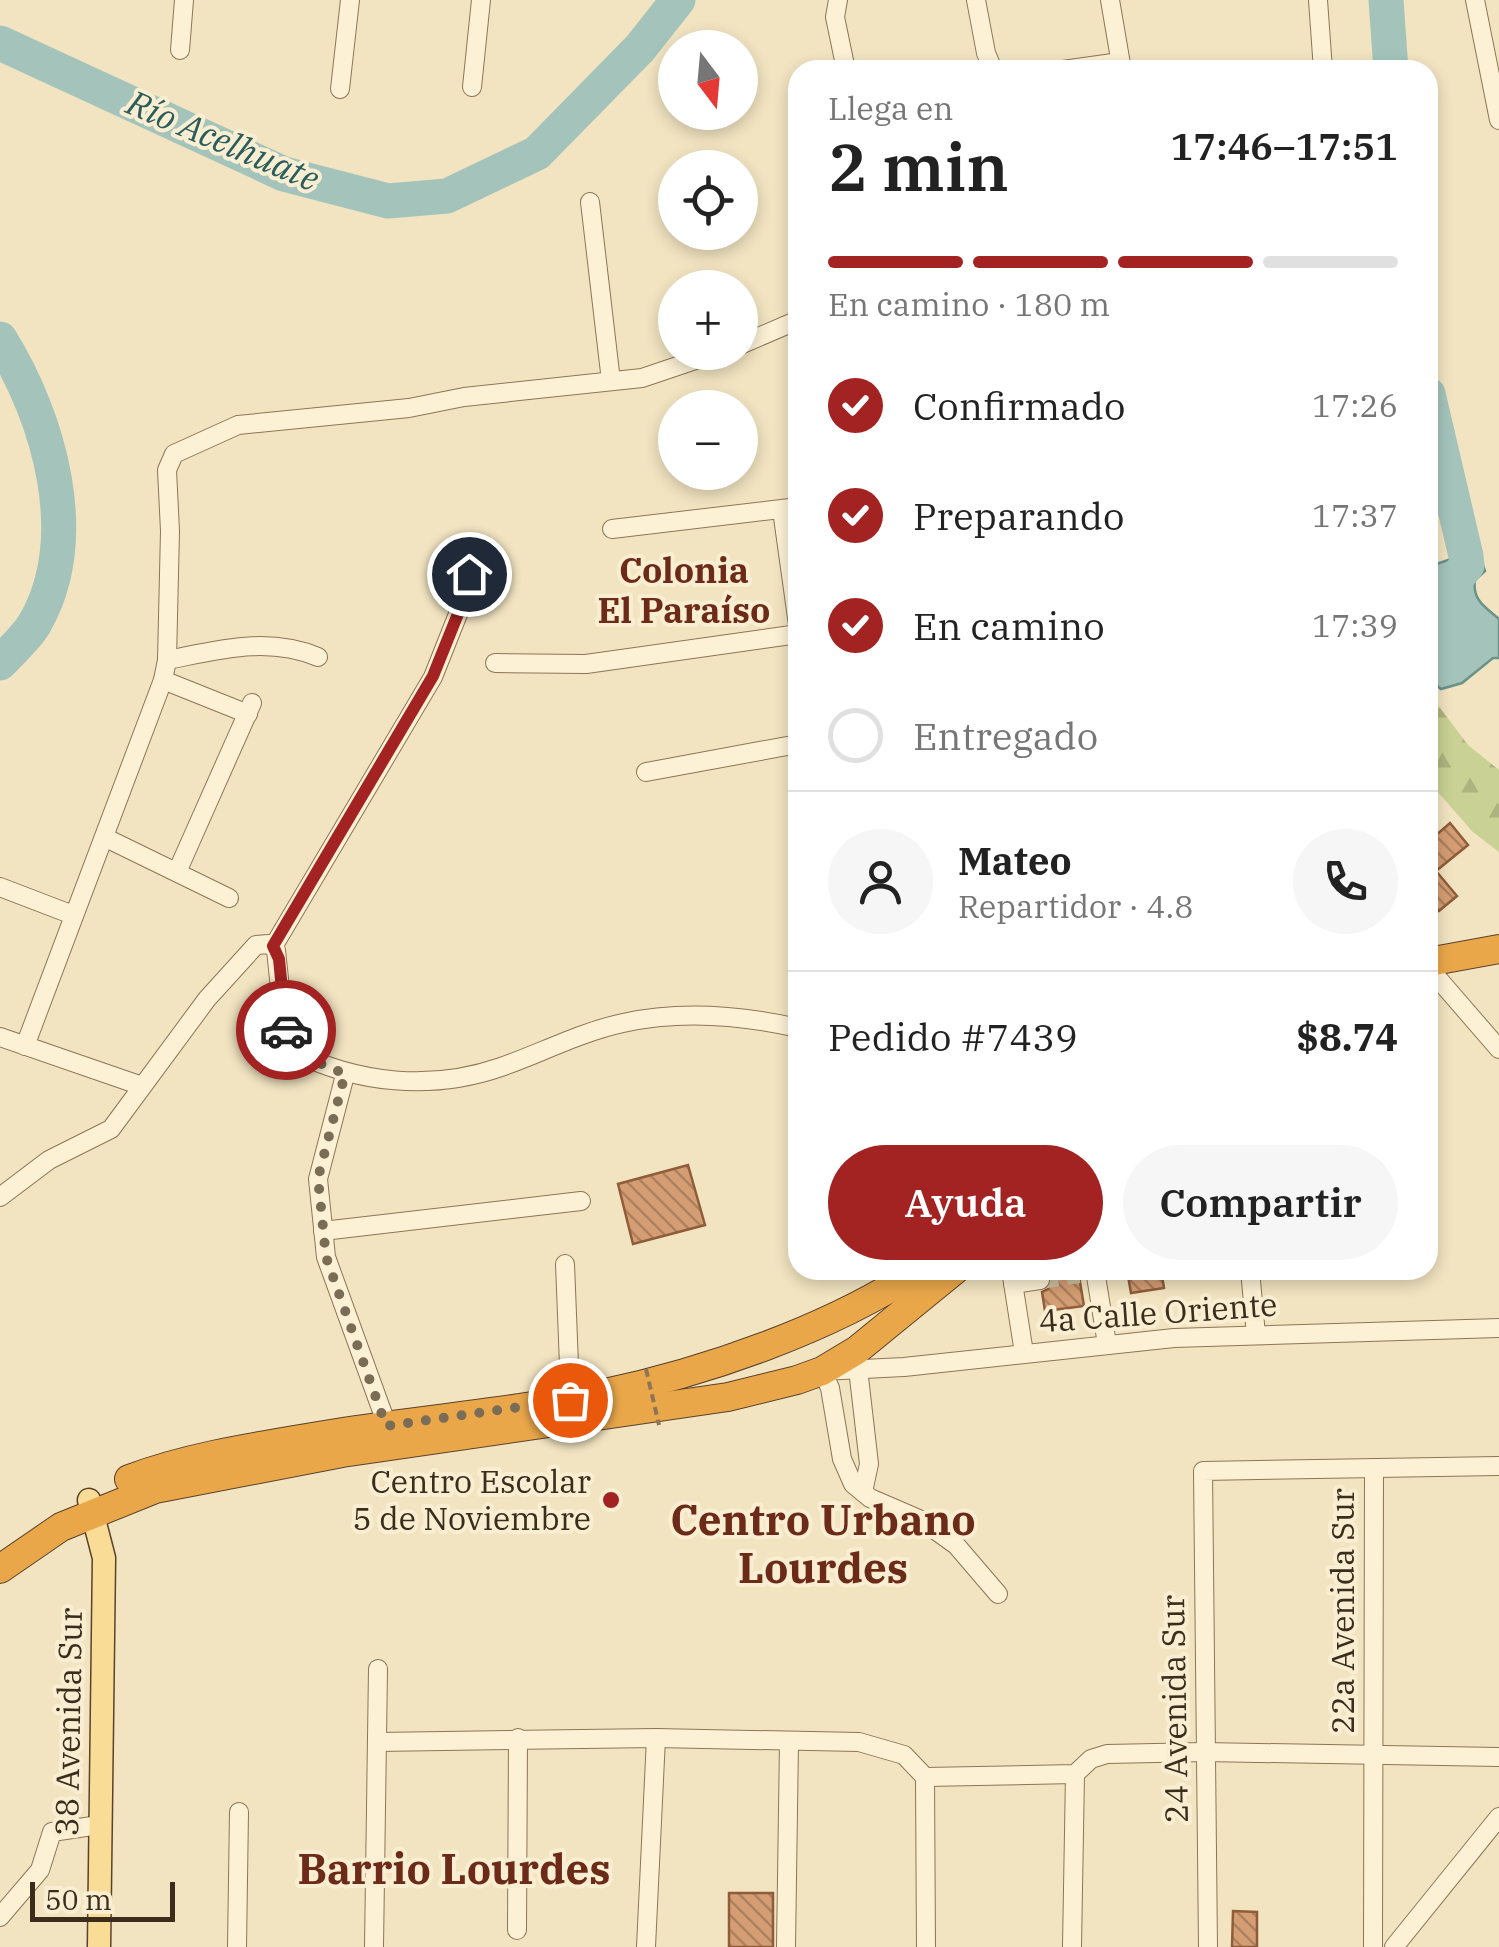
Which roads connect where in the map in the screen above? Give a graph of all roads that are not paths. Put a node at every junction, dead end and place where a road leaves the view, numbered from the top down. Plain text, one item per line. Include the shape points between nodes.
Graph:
1 (184, 0) edge
2 (350, 0) edge
3 (481, 0) edge
4 (838, 0) edge
5 (976, 0) edge
6 (1110, 0) edge
7 (1318, 0) edge
8 (1476, 0) edge
9 (180, 50) dead end
10 (844, 60) edge
11 (989, 60) edge
12 (1120, 60) edge
13 (1322, 60) edge
14 (472, 87) dead end
15 (340, 89) dead end
16 (1498, 114) edge
17 (590, 202) dead end
18 (788, 324) edge
19 (758, 338) edge
20 (666, 370) edge
21 (611, 381) junction
22 (788, 508) edge
23 (612, 529) dead end
24 (469, 574) dead end
25 (788, 635) edge
26 (318, 657) dead end
27 (167, 660) junction
28 (495, 664) dead end
29 (164, 680) junction
30 (788, 746) edge
31 (646, 772) dead end
32 (106, 838) junction
33 (177, 872) junction
34 (0, 888) edge
35 (229, 898) dead end
36 (72, 915) junction
37 (1499, 931) edge
38 (1438, 941) edge
39 (273, 946) junction
40 (1499, 949) edge
41 (1438, 963) edge
42 (1438, 978) edge
43 (788, 1026) edge
44 (0, 1037) edge
45 (25, 1046) junction
46 (1499, 1049) edge
47 (345, 1074) junction
48 (142, 1086) junction
49 (0, 1197) edge
50 (581, 1202) dead end
51 (323, 1232) junction
52 (564, 1264) dead end
53 (903, 1280) edge
54 (944, 1280) edge
55 (1012, 1280) edge
56 (1092, 1280) edge
57 (1251, 1280) edge
58 (822, 1321) junction
59 (1499, 1328) edge
60 (1256, 1335) junction
61 (1107, 1344) junction
62 (1024, 1352) junction
63 (858, 1360) junction
64 (568, 1365) junction
65 (822, 1371) junction
66 (602, 1394) junction
67 (538, 1405) junction
68 (386, 1426) junction
69 (1499, 1466) edge
70 (1374, 1468) junction
71 (137, 1476) junction
72 (863, 1492) junction
73 (91, 1506) junction
74 (40, 1518) junction
75 (0, 1546) edge
76 (0, 1570) edge
77 (998, 1594) dead end
78 (378, 1669) dead end
79 (518, 1738) junction
80 (656, 1738) junction
81 (378, 1742) junction
82 (789, 1742) junction
83 (1204, 1752) junction
84 (1373, 1755) junction
85 (1499, 1757) edge
86 (1075, 1774) junction
87 (925, 1777) junction
88 (239, 1812) dead end
89 (1499, 1817) edge
90 (98, 1825) junction
91 (0, 1917) edge
92 (517, 1930) dead end
93 (99, 1947) edge
94 (237, 1947) edge
95 (374, 1947) edge
96 (646, 1947) edge
97 (786, 1947) edge
98 (926, 1947) edge
99 (1072, 1947) edge
100 (1208, 1947) edge
101 (1373, 1947) edge
102 (1394, 1947) edge

1 - 9 street
2 - 15 street
3 - 14 street
4 - 10 street
5 - 11 street
6 - 12 street
7 - 13 street
8 - 16 street
17 - 21 street
18 - 19 street
20 - 21 street
21 - 27 street via 238,425 174,454 167,470
22 - 23 street
24 - 39 street via 433,676
25 - 28 street via 586,664
26 - 27 street via 272,645
27 - 29 street
29 - 32 street
29 - 33 street via 250,709
30 - 31 street
32 - 33 street
32 - 36 street
33 - 35 street
34 - 36 street
36 - 45 street
37 - 38 highway
39 - 47 street via 293,1052
39 - 48 street via 256,944
40 - 41 highway
42 - 46 street
43 - 47 street via 666,1016 600,1030 458,1078
44 - 45 street
45 - 48 street
47 - 51 street via 318,1178
48 - 49 street via 110,1129 49,1160
50 - 51 street
51 - 68 street
52 - 64 street
53 - 58 highway
54 - 63 highway
55 - 62 street
56 - 61 street
57 - 60 street
58 - 65 highway via 809,1344 809,1356
58 - 66 highway via 679,1375
59 - 60 street, 4a Calle Oriente
60 - 61 street, 4a Calle Oriente
61 - 62 street, 4a Calle Oriente
62 - 63 street, 4a Calle Oriente
63 - 65 highway
63 - 72 street via 869,1464
64 - 66 street
64 - 67 street via 559,1386
65 - 72 street via 842,1459
65 - 73 highway via 728,1396 342,1452
66 - 67 highway
67 - 68 highway
68 - 71 highway via 237,1450
69 - 70 street
70 - 83 street, 24 Avenida Sur via 1203,1471
70 - 84 street, 22a Avenida Sur
71 - 73 highway
71 - 74 highway
72 - 77 street via 948,1539
73 - 74 highway
73 - 76 highway
73 - 90 main road, 38 Avenida Sur via 104,1572
74 - 75 highway
78 - 81 street
79 - 80 street
79 - 81 street
79 - 92 street
80 - 82 street
80 - 96 street
81 - 95 street
82 - 87 street via 865,1742 904,1754
82 - 97 street
83 - 84 street
83 - 86 street via 1106,1754
83 - 100 street, 24 Avenida Sur
84 - 85 street
84 - 101 street, 22a Avenida Sur
86 - 87 street
86 - 99 street
87 - 98 street
88 - 94 street
89 - 102 street
90 - 91 street via 52,1832 40,1870
90 - 93 main road, 38 Avenida Sur

